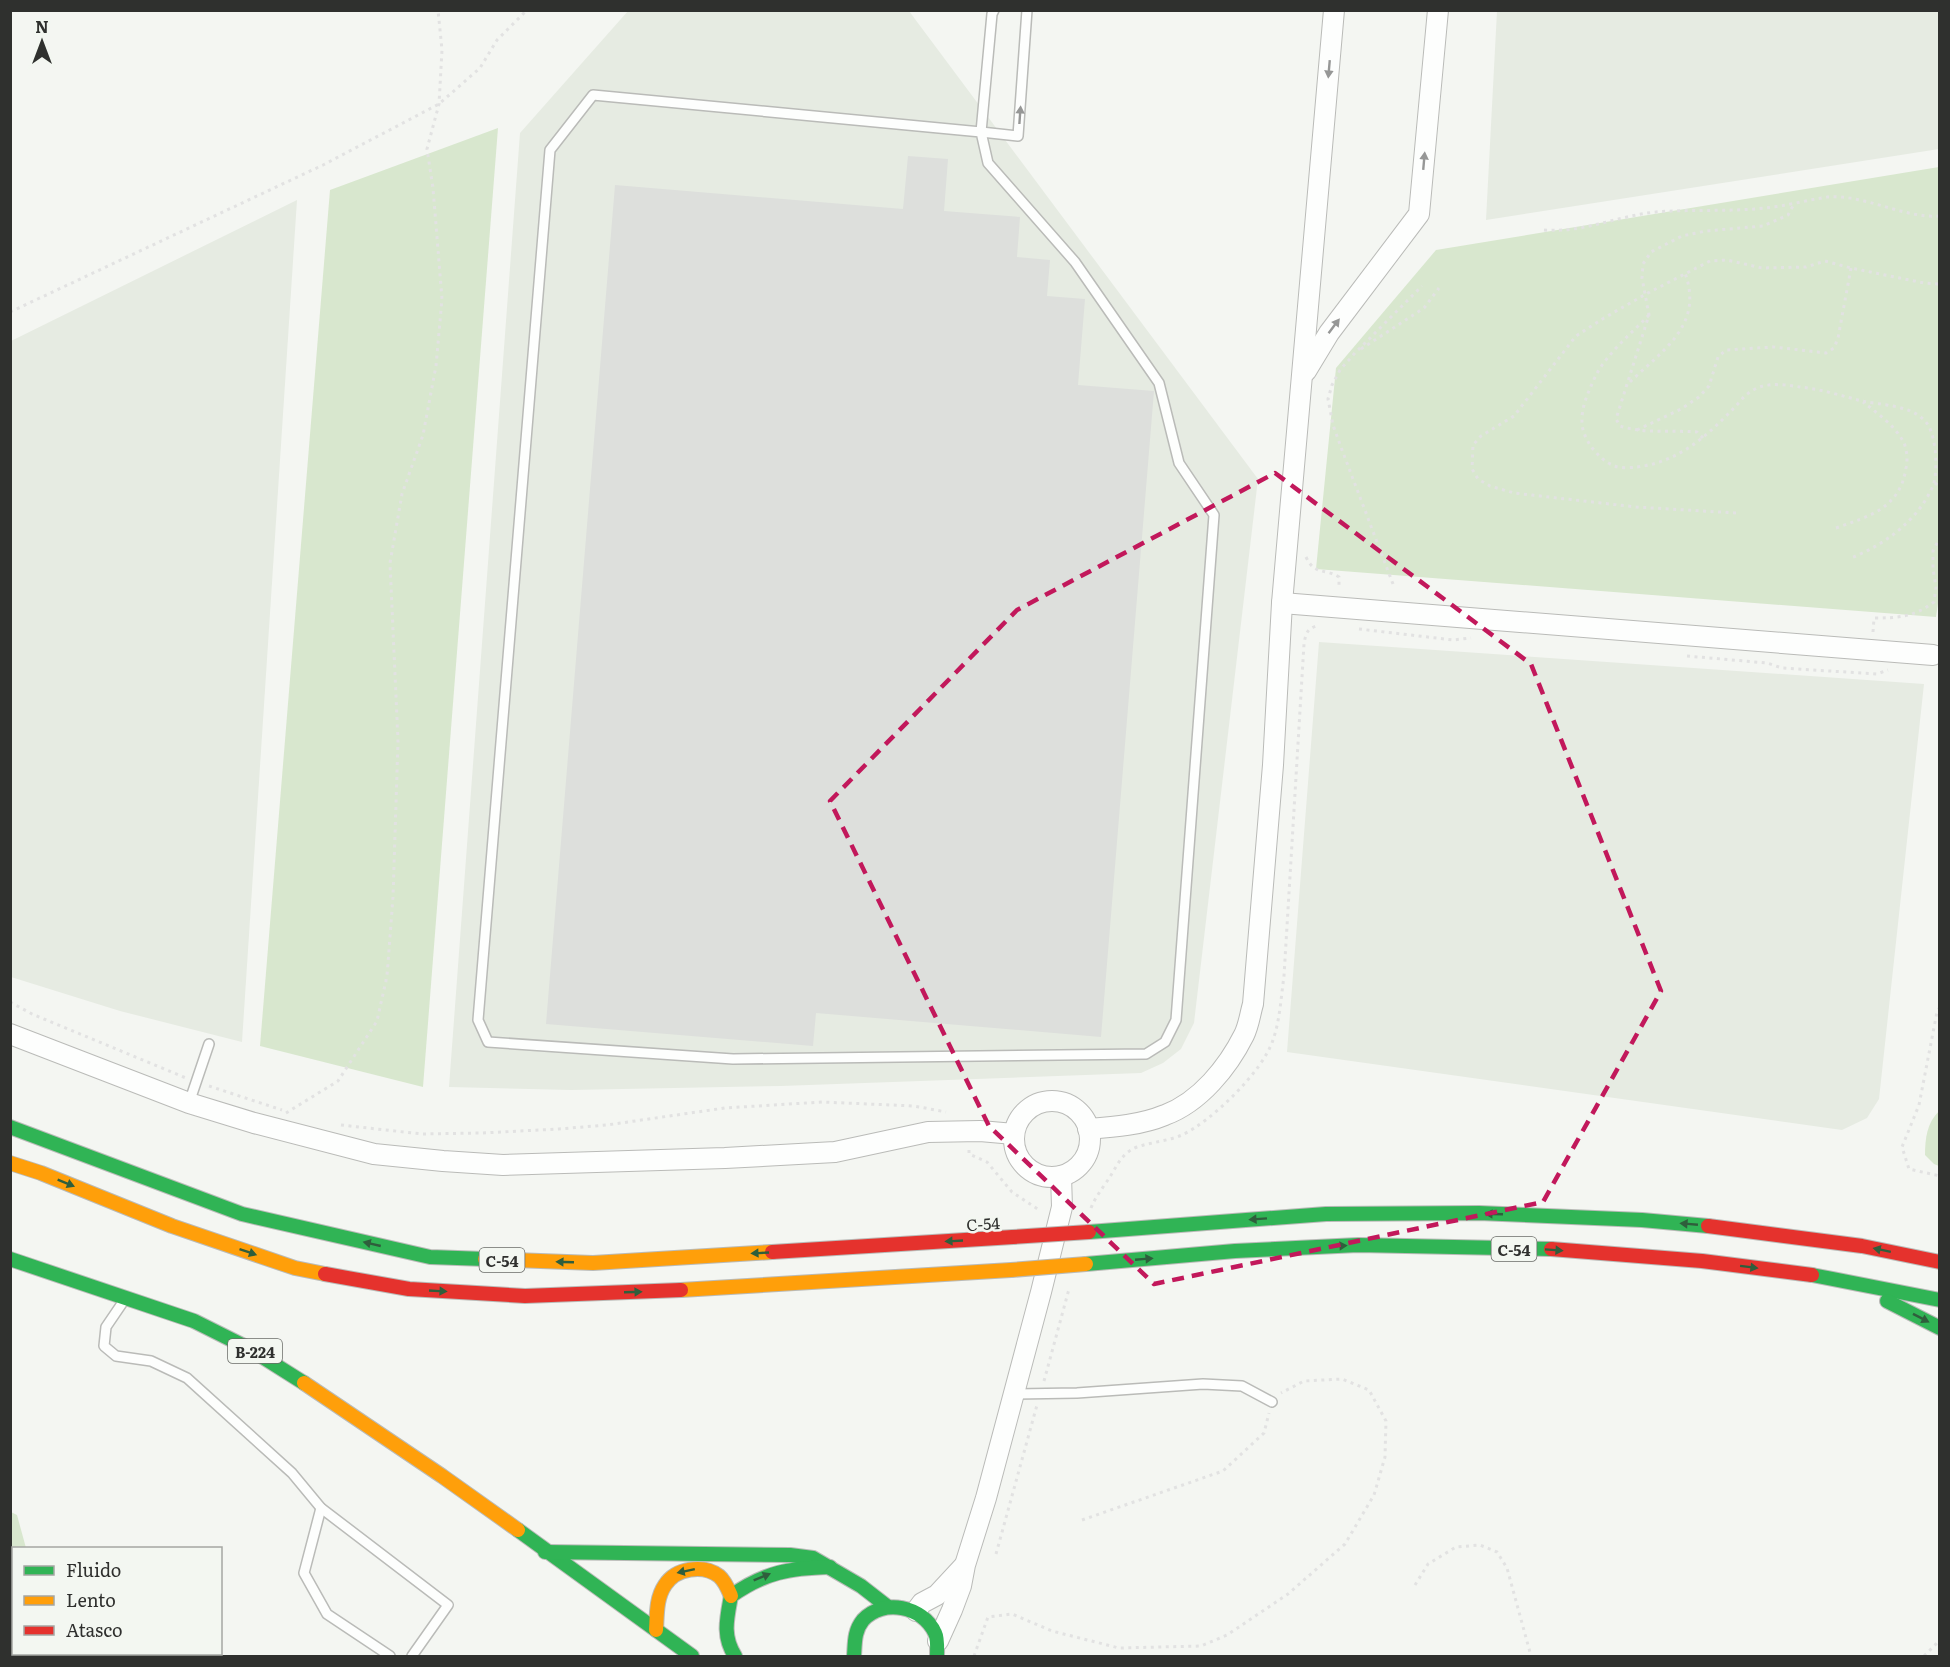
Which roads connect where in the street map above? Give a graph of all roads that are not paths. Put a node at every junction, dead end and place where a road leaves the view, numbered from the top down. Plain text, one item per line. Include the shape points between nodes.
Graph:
1 (994, 10) edge
2 (1027, 10) edge
3 (1334, 10) edge
4 (1438, 10) edge
5 (981, 132) junction
6 (1303, 376) junction
7 (1282, 603) junction
8 (1934, 655) dead end
9 (10, 1035) edge
10 (209, 1044) dead end
11 (189, 1103) junction
12 (10, 1127) edge
13 (1088, 1129) junction
14 (1014, 1134) junction
15 (10, 1163) edge
16 (1061, 1176) junction
17 (10, 1259) edge
18 (1936, 1261) edge
19 (1830, 1277) junction
20 (125, 1297) junction
21 (1940, 1300) edge
22 (1940, 1328) edge
23 (1014, 1394) junction
24 (1272, 1402) road end
25 (321, 1508) junction
26 (545, 1552) junction
27 (965, 1565) junction
28 (830, 1567) junction
29 (848, 1579) junction
30 (731, 1596) junction
31 (888, 1607) junction
32 (916, 1611) junction
33 (858, 1628) junction
34 (656, 1630) junction
35 (938, 1649) edge
36 (390, 1656) edge
37 (412, 1656) edge
38 (692, 1656) edge
39 (735, 1656) edge
40 (854, 1656) edge

1 - 5 lane
5 -> 2 lane via 1018,136
3 -> 6 street
6 -> 4 street via 1329,333 1419,214
5 - 5 lane via 593,95 550,150 478,1020 488,1042 733,1059 1146,1054 1165,1042 1176,1020 1214,515 1179,463 1159,383 1075,262 988,163
6 - 7 street
7 - 8 street
7 - 13 street via 1253,1004 1245,1033 1229,1060 1192,1101 1166,1115 1128,1125
9 - 11 street
10 - 11 lane
11 - 14 street via 374,1154 503,1165 835,1152 928,1132
18 -> 12 main road, C-54 / C-54, bridge via 1742,1229 1479,1213 1326,1214 593,1263 430,1257 242,1214
13 - 14 street via 1073,1108 1049,1102 1026,1112
13 - 16 street via 1087,1153 1072,1171
14 - 16 street via 1014,1146 1026,1168 1043,1176
15 -> 19 main road, C-54 / C-54, bridge via 172,1226 295,1268 409,1289 525,1296 685,1290 1011,1270 1235,1251 1370,1246 1548,1250 1702,1261
16 - 23 street via 1062,1207
17 - 20 main road, B-224
19 - 21 main road, C-54
19 -> 22 main road
20 - 25 lane via 106,1327 104,1346 116,1356 151,1361 187,1378 292,1473
20 - 26 main road, B-224 via 194,1322 250,1349 351,1413
23 - 24 lane via 1203,1384 1242,1386
23 - 27 street
25 - 36 lane via 304,1573 327,1614
25 - 37 lane via 448,1605
26 - 28 main road via 790,1555 813,1558
26 - 34 main road, B-224
27 - 32 street via 937,1596 922,1603
27 - 35 street
28 - 29 main road
30 -> 28 main road via 766,1574 788,1568
29 - 31 main road
29 - 33 main road
30 -> 34 main road via 720,1577 706,1570 676,1573 665,1584 659,1599
30 - 39 main road via 724,1629 728,1647
31 - 32 main road
31 - 33 main road via 871,1614
32 - 35 main road via 930,1624
33 - 40 main road
34 - 38 main road, B-224

